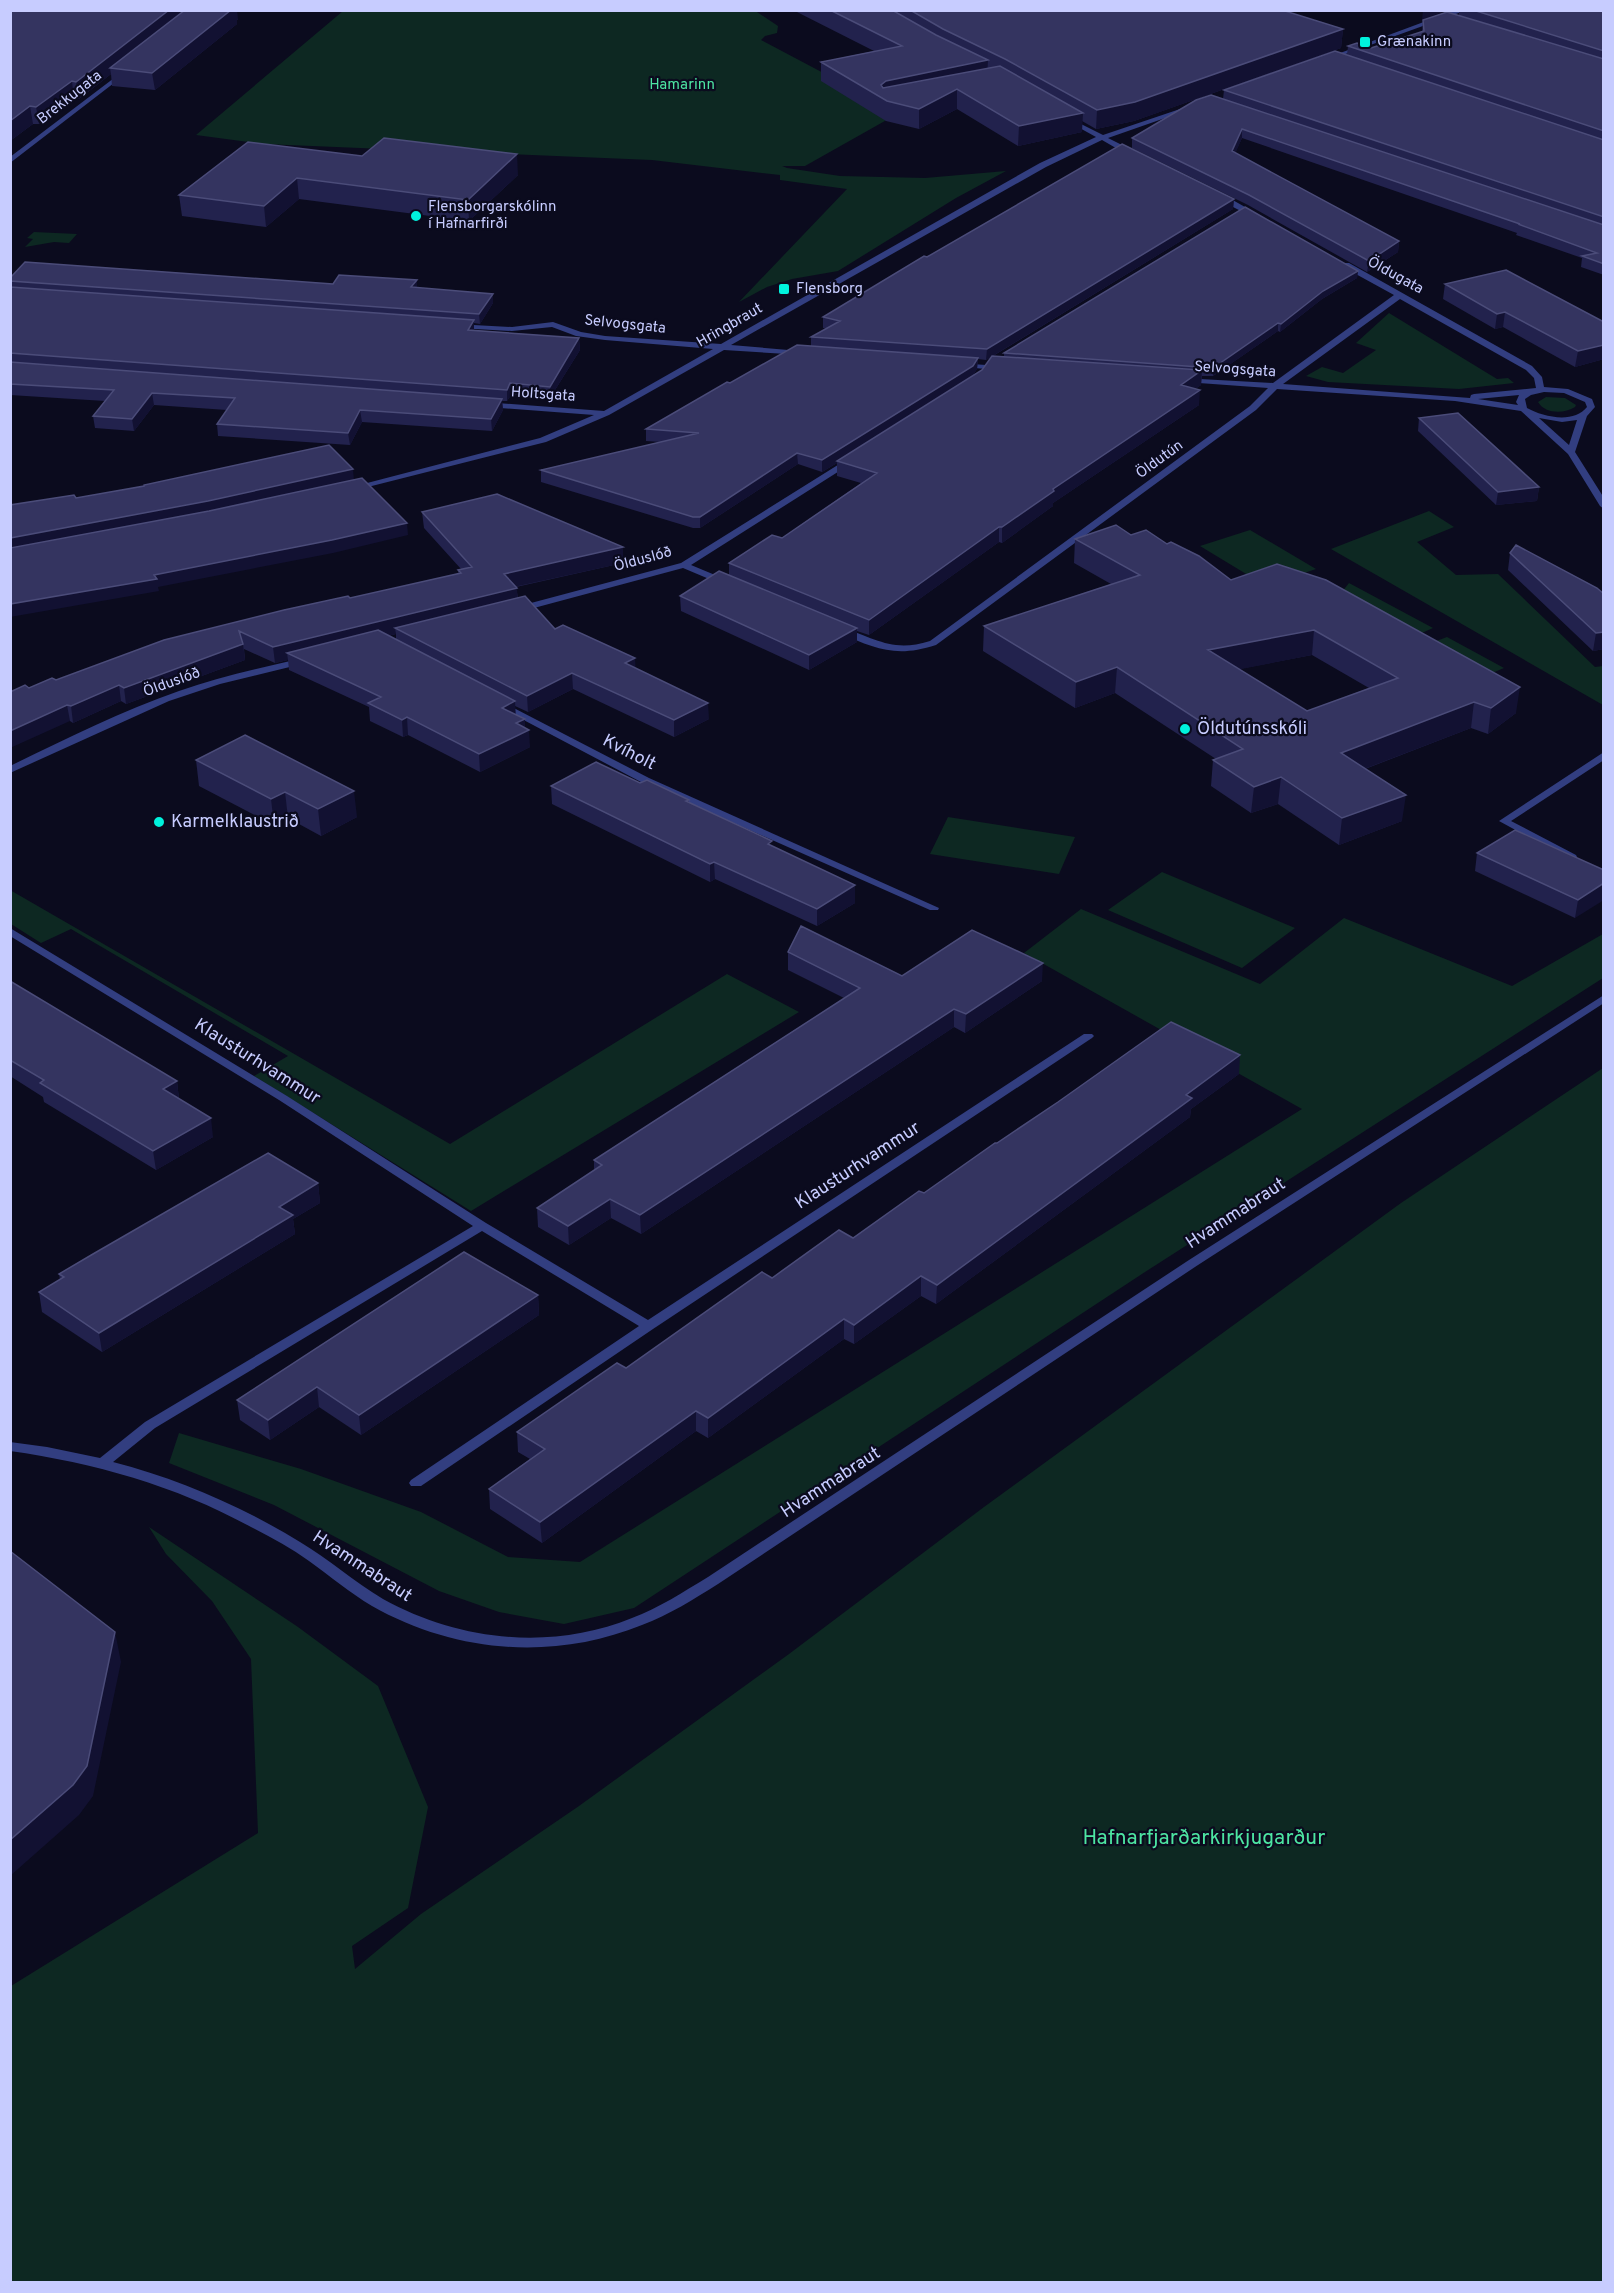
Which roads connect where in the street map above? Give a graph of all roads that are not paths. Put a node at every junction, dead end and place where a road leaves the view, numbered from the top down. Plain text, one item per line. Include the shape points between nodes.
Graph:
1 (1464, 10) edge
2 (1448, 16) junction
3 (1459, 20) edge
4 (1334, 56) junction
5 (1323, 60) edge
6 (1346, 60) edge
7 (127, 70) edge
8 (1190, 108) edge
9 (1063, 116) edge
10 (1101, 138) junction
11 (1142, 158) edge
12 (10, 161) edge
13 (1214, 194) edge
14 (1244, 209) junction
15 (1234, 215) edge
16 (1265, 220) edge
17 (1338, 260) edge
18 (1400, 295) junction
19 (450, 326) edge
20 (720, 348) junction
21 (808, 354) edge
22 (995, 360) edge
23 (949, 364) edge
24 (1008, 368) edge
25 (983, 370) junction
26 (1170, 379) edge
27 (1275, 386) junction
28 (1541, 390) junction
29 (1530, 392) junction
30 (1455, 398) junction
31 (1586, 398) junction
32 (1598, 401) dead end
33 (475, 403) edge
34 (1527, 410) junction
35 (1604, 411) edge
36 (606, 413) junction
37 (1586, 413) junction
38 (1572, 452) junction
39 (855, 457) edge
40 (338, 490) edge
41 (1604, 506) edge
42 (684, 565) junction
43 (736, 587) edge
44 (513, 610) edge
45 (831, 626) edge
46 (311, 659) edge
47 (487, 697) edge
48 (1604, 755) edge
49 (10, 770) edge
50 (1580, 861) edge
51 (934, 908) dead end
52 (10, 931) edge
53 (1604, 998) edge
54 (1088, 1036) dead end
55 (482, 1226) junction
56 (648, 1326) junction
57 (10, 1446) edge
58 (103, 1463) junction
59 (416, 1483) dead end

1 - 2 street
2 - 3 street
2 - 4 street
4 - 5 street
4 - 6 street
7 - 12 street, Brekkugata
8 - 10 street, Hringbraut
9 - 10 street
10 - 11 street
10 - 20 street, Hringbraut via 994,192
13 - 14 street
14 - 15 street
14 - 16 street
17 - 18 street, Öldugata
18 - 27 street, Öldutún
18 - 28 street, Öldugata via 1529,368 1538,377
19 - 20 street, Selvogsgata via 512,329 553,324 579,334
20 - 21 street, Selvogsgata
20 - 36 street, Hringbraut
22 - 25 street
23 - 25 street
24 - 25 street
26 - 27 street, Selvogsgata
27 - 30 street, Selvogsgata
27 - 45 street, Öldutún via 1253,408 933,644 915,650 884,648
28 - 29 street, Selvogsgata
28 - 31 street, Selvogsgata via 1562,390
29 - 30 street, Selvogsgata
29 - 34 street via 1520,402
30 - 34 street, Selvogsgata
31 - 32 street, Selvogsgata
31 - 37 street via 1591,405
33 - 36 street, Holtsgata
34 - 37 street, Selvogsgata via 1561,419
34 - 38 street
35 - 37 street, Selvogsgata
36 - 40 street, Hringbraut via 543,440
37 - 38 street
38 - 41 street
39 - 42 street, Ölduslóð
42 - 43 street
42 - 44 street, Ölduslóð
46 - 49 street, Ölduslóð via 167,699
47 - 51 street, Kvíholt via 645,780
48 - 50 street via 1504,821
52 - 55 street, Klausturhvammur via 283,1098
53 - 58 street, Hvammabraut via 1216,1248 747,1559 645,1619 598,1633 526,1644 435,1628 397,1613 283,1538 237,1515 148,1476
54 - 56 street, Klausturhvammur
55 - 56 street, Klausturhvammur
55 - 58 street via 150,1425
56 - 59 street, Klausturhvammur
57 - 58 street, Hvammabraut

